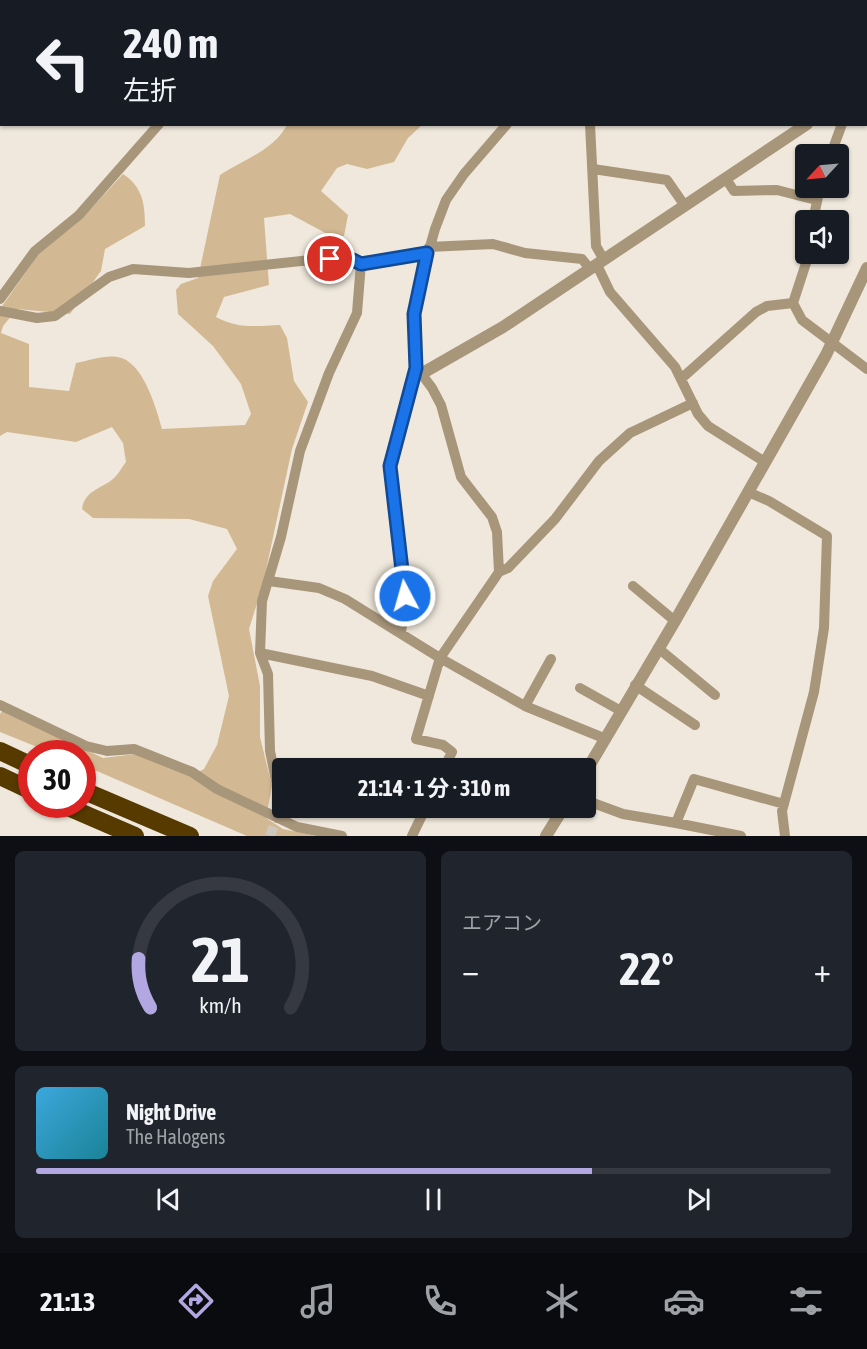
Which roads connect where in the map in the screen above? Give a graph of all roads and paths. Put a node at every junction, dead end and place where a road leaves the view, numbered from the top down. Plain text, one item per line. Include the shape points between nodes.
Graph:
1 (157, 126) edge
2 (505, 126) edge
3 (590, 126) edge
4 (804, 126) edge
5 (841, 126) edge
6 (835, 144) edge
7 (593, 169) junction
8 (726, 179) junction
9 (816, 200) joint
10 (685, 206) junction
11 (814, 210) edge
12 (428, 250) junction
13 (361, 264) junction
14 (806, 264) edge
15 (597, 265) junction
16 (867, 268) edge
17 (0, 300) edge
18 (793, 303) junction
19 (0, 311) edge
20 (832, 343) junction
21 (867, 369) edge
22 (419, 371) junction
23 (682, 378) junction
24 (693, 403) junction
25 (765, 462) junction
26 (748, 492) junction
27 (499, 572) junction
28 (270, 581) junction
29 (633, 586) dead end
30 (675, 621) junction
31 (401, 633) junction
32 (658, 648) junction
33 (260, 653) junction
34 (440, 658) junction
35 (551, 659) dead end
36 (635, 686) junction
37 (580, 688) dead end
38 (715, 695) dead end
39 (429, 696) junction
40 (0, 705) edge
41 (525, 706) junction
42 (621, 711) junction
43 (695, 725) dead end
44 (606, 739) junction
45 (0, 751) edge
46 (449, 758) edge
47 (594, 758) edge
48 (18, 759) edge
49 (272, 761) edge
50 (0, 776) edge
51 (18, 784) edge
52 (96, 796) edge
53 (596, 804) edge
54 (784, 804) junction
55 (272, 816) edge
56 (93, 818) edge
57 (277, 818) edge
58 (421, 818) edge
59 (557, 818) edge
60 (676, 823) junction
61 (135, 836) edge
62 (190, 836) edge
63 (342, 836) edge
64 (412, 836) edge
65 (546, 836) edge
66 (741, 836) edge
67 (785, 836) edge

1 - 17 street via 79,215 35,251
2 - 12 street via 446,200
3 - 7 street
4 - 8 street
5 - 6 street
7 - 10 street via 667,180
7 - 15 street
8 - 9 street via 734,191 777,190
8 - 10 street
9 - 11 street
10 - 15 street
12 - 13 street
12 - 15 street via 493,244
12 - 22 street via 414,314
13 - 19 street via 353,260 310,260 189,273 133,269 109,277 55,316 38,318
13 - 28 street via 357,313 300,451
14 - 18 street
15 - 22 street via 484,339
15 - 23 street via 610,292
16 - 20 street
18 - 20 street via 802,320
18 - 23 street via 767,306 756,312
20 - 21 street
20 - 25 street
22 - 27 street via 441,405 461,477 492,517 497,531
22 - 31 street via 390,466 405,596
23 - 24 street
24 - 25 street via 708,426
24 - 27 street via 630,433 599,462 555,519 508,568
25 - 26 street
26 - 30 street
26 - 54 street via 827,536 820,656
27 - 34 street
28 - 31 street via 319,588
28 - 33 street via 262,601
29 - 30 street
30 - 32 street
31 - 34 street
32 - 36 street
32 - 38 street
33 - 39 street via 372,676
33 - 49 street via 268,674
34 - 39 street
34 - 41 street
35 - 41 street
36 - 42 street
36 - 43 street
37 - 42 street
39 - 46 street via 416,739 443,744 452,752
40 - 55 street via 86,746 107,751 134,749 192,772
41 - 44 street
42 - 44 street
44 - 47 street
45 - 48 highway
50 - 51 highway
52 - 62 highway
53 - 60 street via 624,814
54 - 60 street via 694,779
54 - 67 street
56 - 61 highway
57 - 63 street via 297,827
58 - 64 street
59 - 65 street
60 - 66 street

